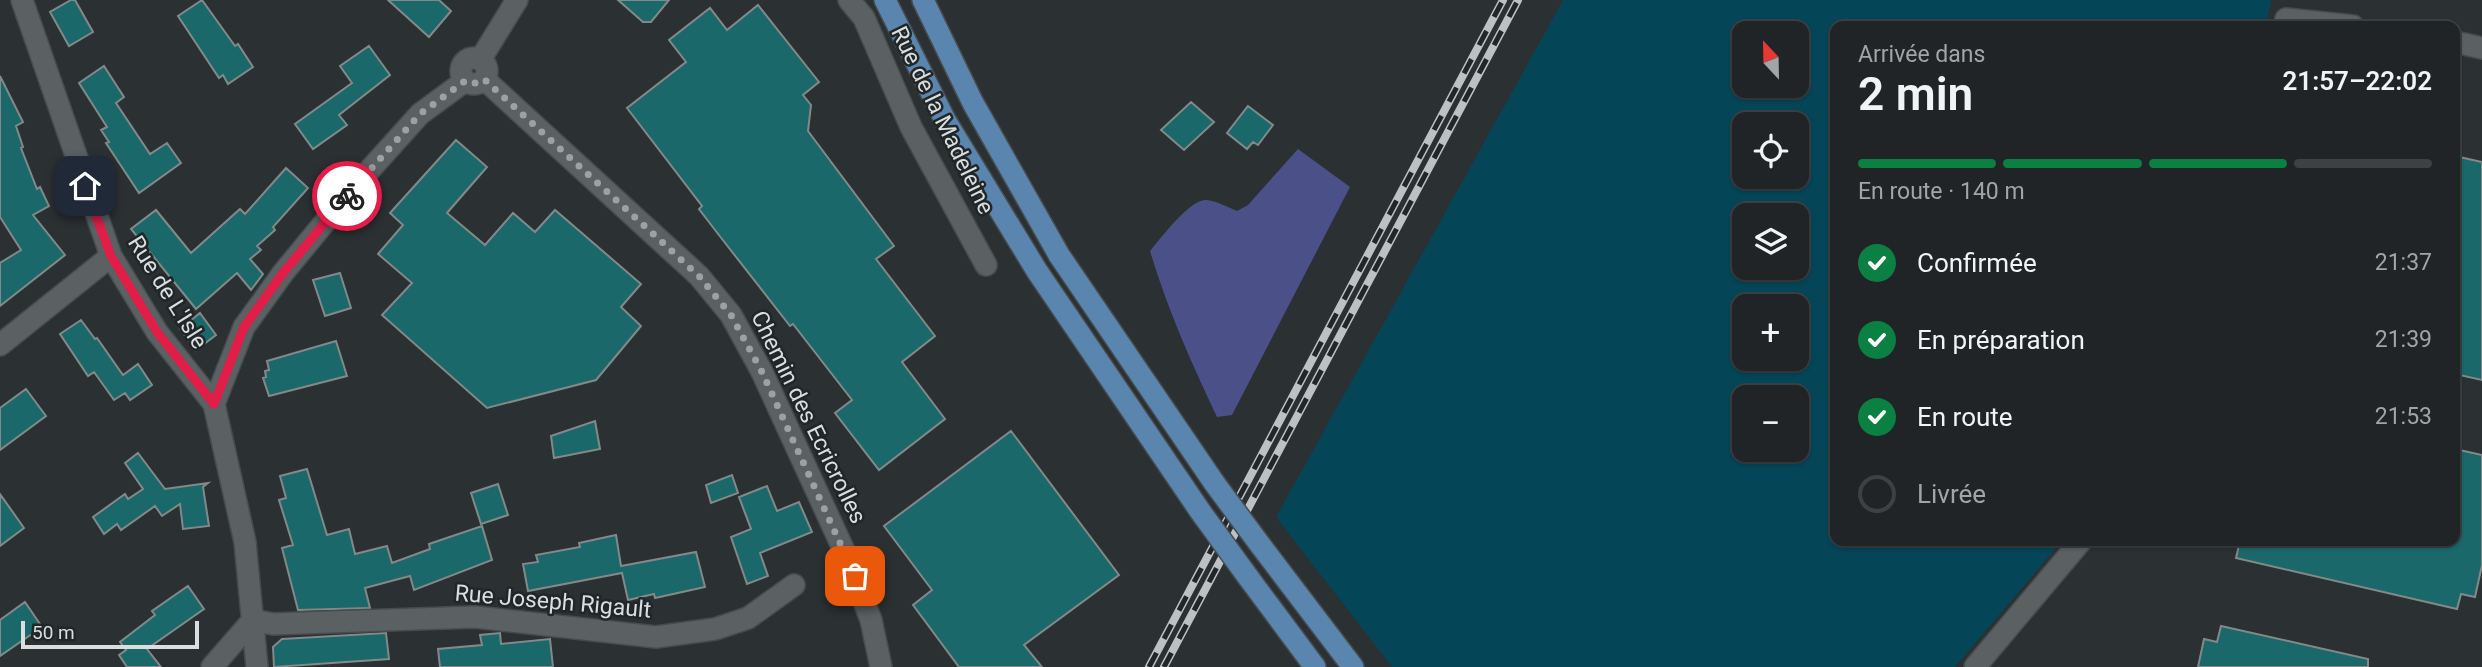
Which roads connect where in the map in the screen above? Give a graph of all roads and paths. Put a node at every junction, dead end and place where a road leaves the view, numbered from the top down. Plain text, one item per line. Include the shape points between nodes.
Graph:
1 (22, 0) edge
2 (849, 0) edge
3 (885, 0) edge
4 (923, 0) edge
5 (511, 2) edge
6 (2285, 21) edge
7 (2305, 21) edge
8 (2460, 43) edge
9 (2482, 48) edge
10 (476, 73) junction
11 (111, 256) junction
12 (986, 265) dead end
13 (0, 345) edge
14 (214, 404) junction
15 (2077, 546) edge
16 (794, 585) dead end
17 (253, 620) junction
18 (212, 667) edge
19 (257, 667) edge
20 (881, 667) edge
21 (1315, 667) edge
22 (1353, 667) edge
23 (1975, 667) edge

1 - 11 street, Rue de L'Isle
2 - 12 street, Rue de la Madeleine via 864,18 911,127
3 - 21 main road, bridge via 945,120 1037,271 1200,511
4 - 22 main road, bridge via 973,103 1059,255 1214,484
5 - 10 street
6 - 7 street
8 - 9 street
10 - 14 street via 420,114 283,273 244,327
10 - 20 street, Chemin des Ecricrolles via 699,276 731,315 846,555 872,620
11 - 13 street
11 - 14 street, Rue de L'Isle via 157,332
14 - 17 street via 245,542
15 - 23 street
16 - 17 street, Rue Joseph Rigault via 748,618 715,629 656,637 475,617 273,624
17 - 18 street
17 - 19 street

